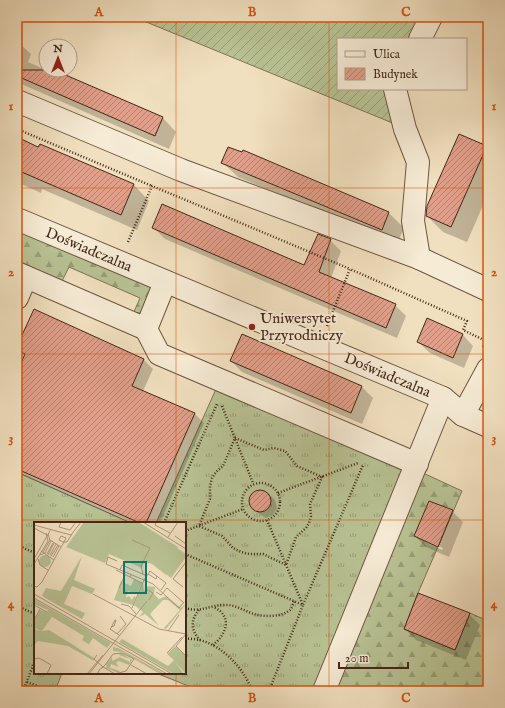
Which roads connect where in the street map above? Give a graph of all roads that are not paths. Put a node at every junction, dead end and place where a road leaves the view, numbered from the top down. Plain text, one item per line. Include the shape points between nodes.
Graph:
1 (431, 17) edge
2 (420, 38) edge
3 (395, 90) edge
4 (17, 101) edge
5 (17, 219) edge
6 (419, 258) junction
7 (22, 275) edge
8 (165, 282) junction
9 (488, 290) edge
10 (17, 298) edge
11 (146, 329) junction
12 (484, 361) edge
13 (443, 398) junction
14 (464, 415) junction
15 (488, 426) edge
16 (417, 464) junction
17 (324, 691) edge

1 - 2 street
3 - 6 street via 405,129 418,162 413,221
4 - 6 street via 180,170
5 - 8 street, Doświadczalna
6 - 9 street
7 - 10 street
7 - 11 street
8 - 11 street
8 - 13 street, Doświadczalna
11 - 16 street via 159,354
12 - 14 street
13 - 14 street
13 - 16 street, Doświadczalna
14 - 15 street
16 - 17 street, Doświadczalna

